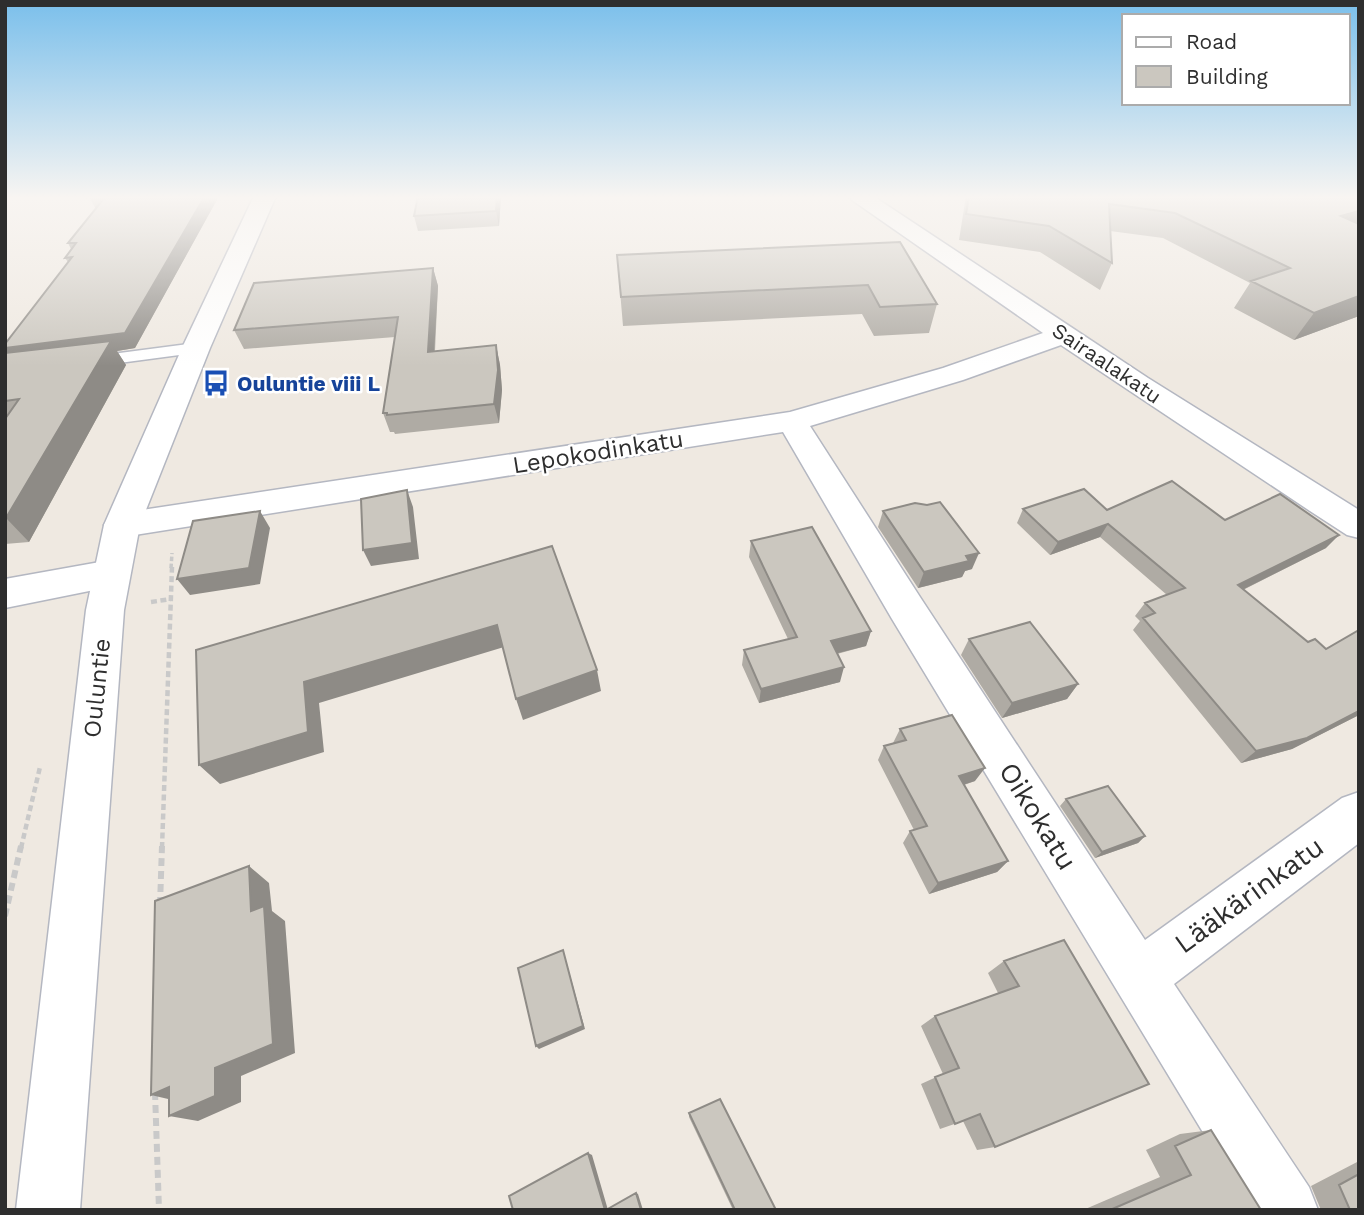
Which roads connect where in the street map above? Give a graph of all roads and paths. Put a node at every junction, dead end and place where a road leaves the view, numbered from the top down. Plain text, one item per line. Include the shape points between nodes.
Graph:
1 (239, 253) edge
2 (948, 253) edge
3 (1064, 335) junction
4 (196, 348) junction
5 (74, 365) edge
6 (792, 421) junction
7 (122, 525) junction
8 (1359, 526) edge
9 (111, 575) junction
10 (5, 594) edge
11 (171, 599) dead end
12 (1359, 814) edge
13 (159, 912) edge
14 (1140, 976) junction
15 (155, 1077) edge
16 (48, 1210) edge
17 (159, 1210) edge
18 (1286, 1210) edge

1 - 4 street, Ouluntie
2 - 3 street, Sairaalakatu
3 - 6 street, Lepokodinkatu via 953,374
3 - 8 street, Sairaalakatu
4 - 5 lane
4 - 7 street, Ouluntie
6 - 7 street, Lepokodinkatu
6 - 14 street, Oikokatu
7 - 9 street, Ouluntie
9 - 10 street
9 - 16 street, Ouluntie
11 - 13 path
12 - 14 street, Lääkärinkatu
14 - 18 street, Oikokatu
15 - 17 path

